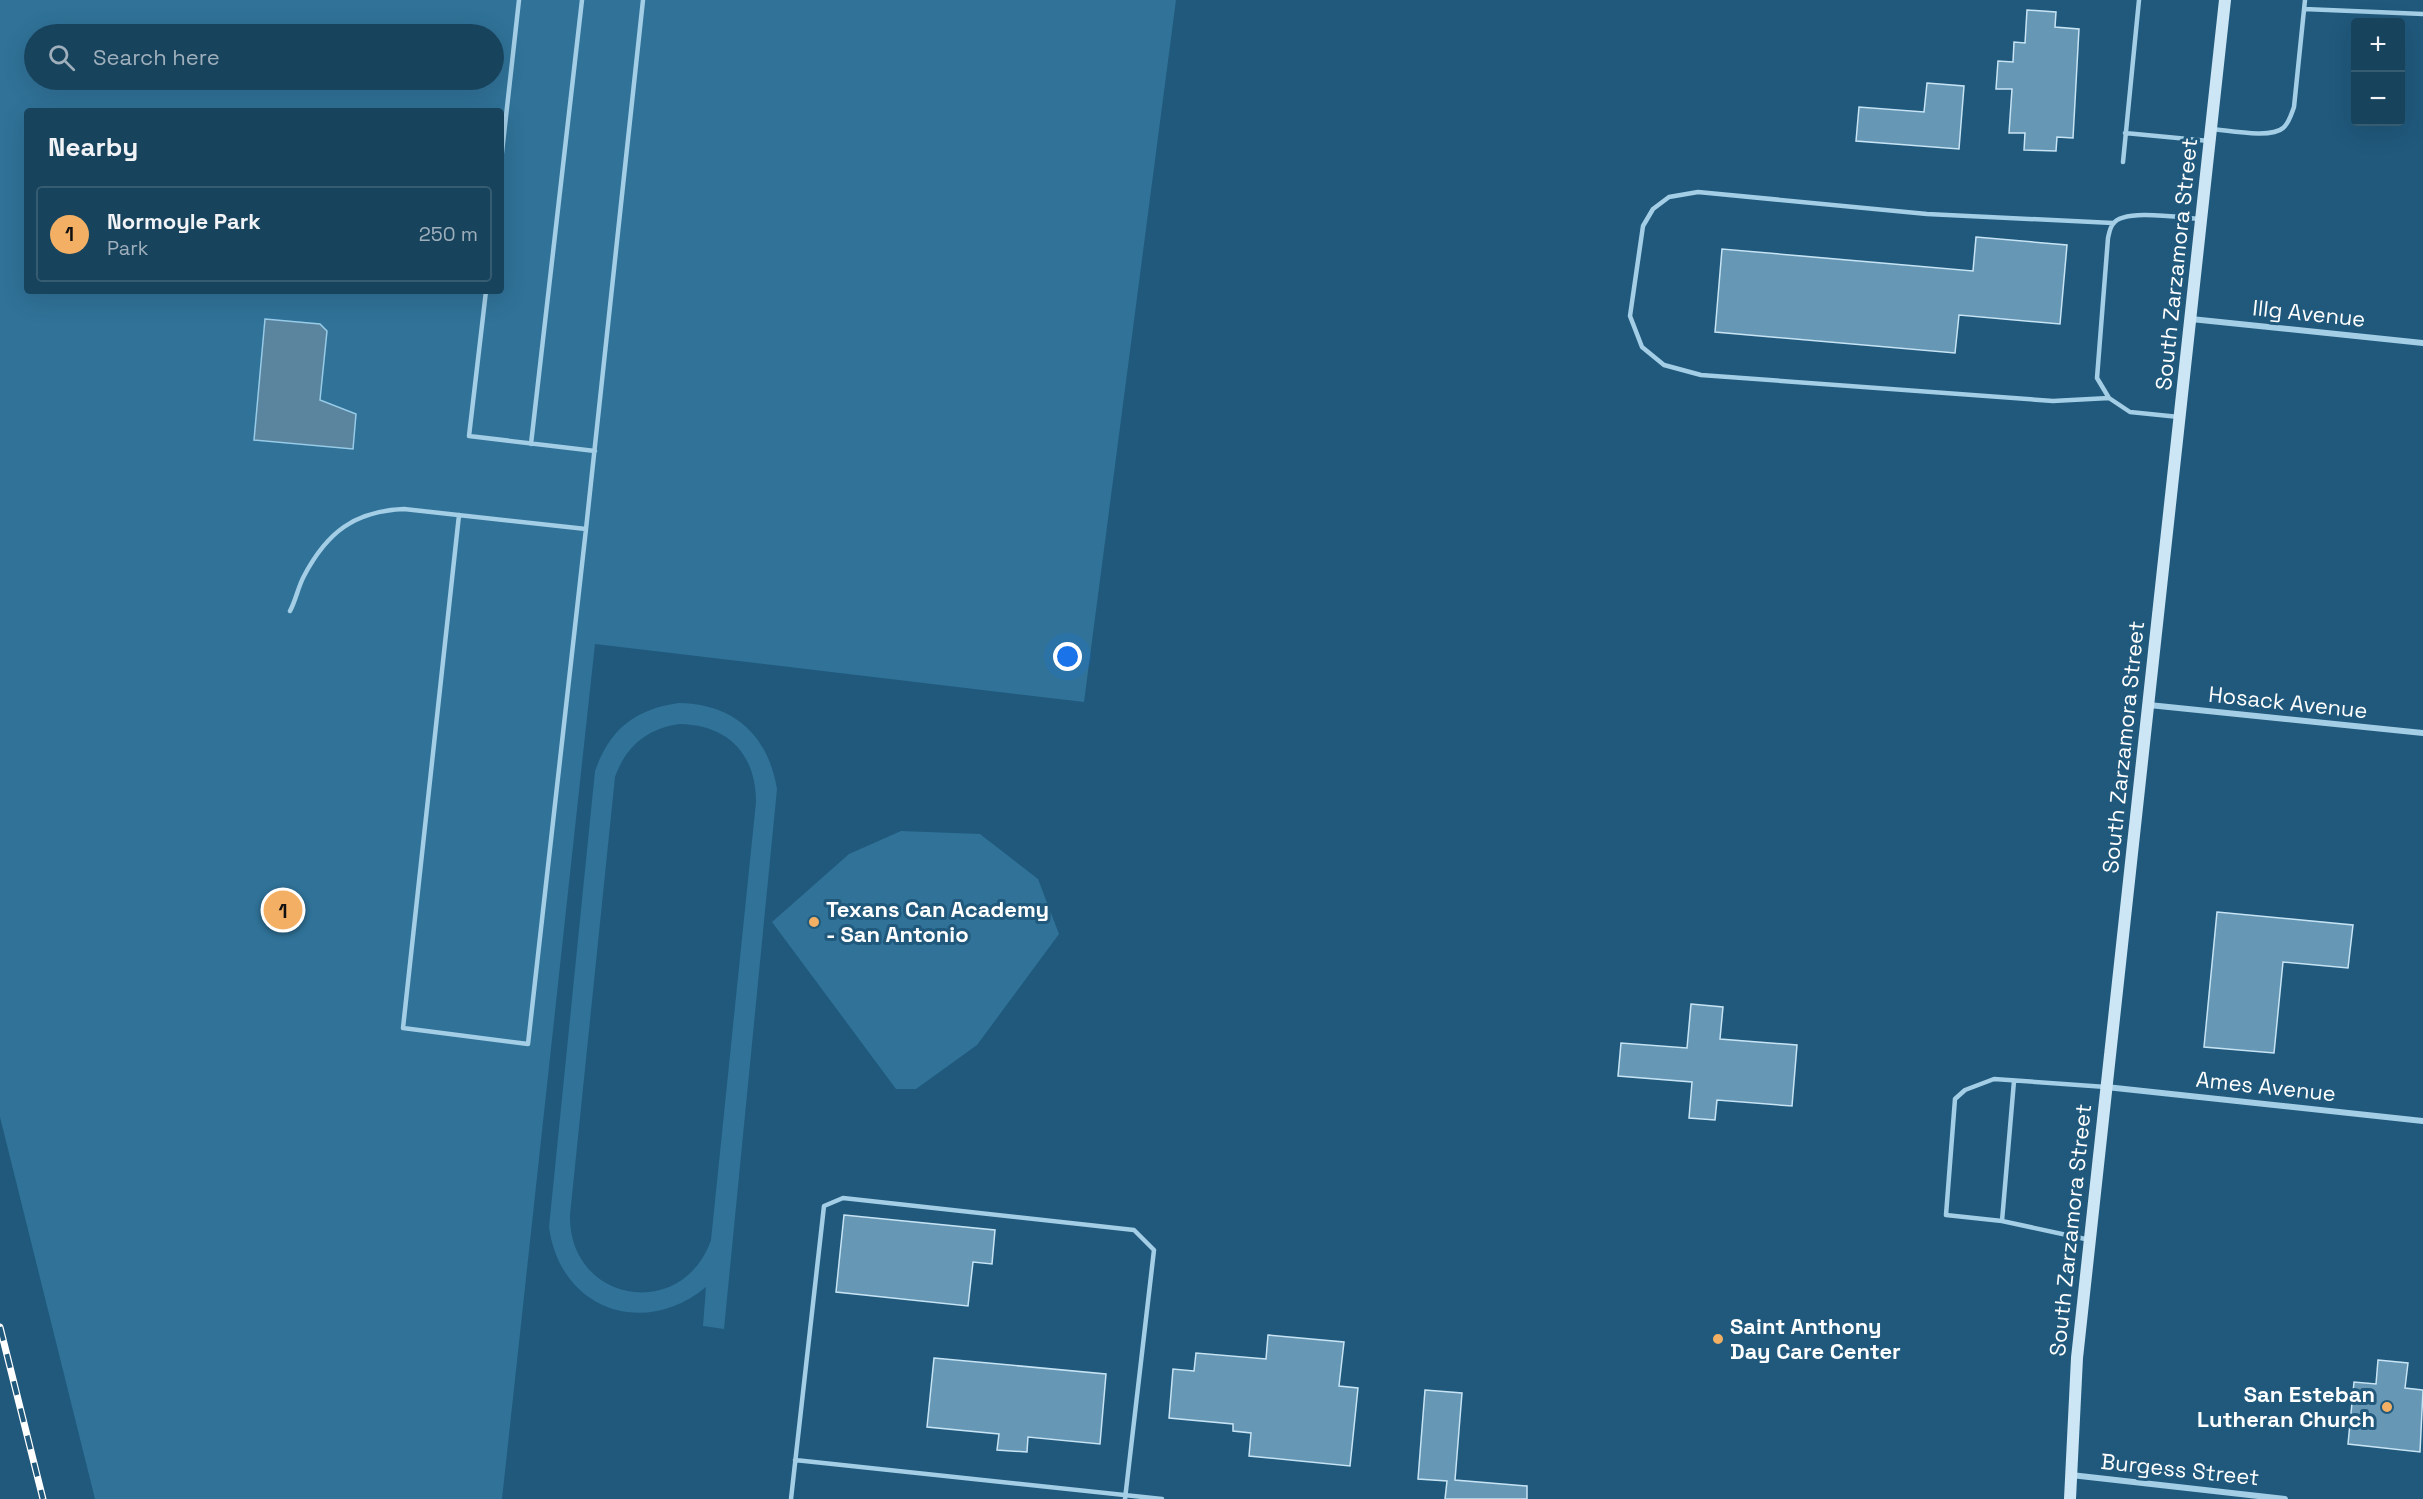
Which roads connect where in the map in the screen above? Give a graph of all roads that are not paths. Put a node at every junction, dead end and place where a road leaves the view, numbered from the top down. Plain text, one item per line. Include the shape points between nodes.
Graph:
1 (519, 0) edge
2 (582, 0) edge
3 (643, 0) edge
4 (2139, 0) edge
5 (2225, 0) edge
6 (2305, 0) edge
7 (2304, 9) junction
8 (2423, 14) edge
9 (2126, 133) junction
10 (504, 134) edge
11 (2210, 135) junction
12 (2122, 162) dead end
13 (2202, 219) junction
14 (2113, 224) junction
15 (486, 294) edge
16 (2191, 319) junction
17 (2423, 343) edge
18 (2109, 398) junction
19 (2181, 417) junction
20 (531, 444) junction
21 (595, 451) junction
22 (459, 515) junction
23 (586, 529) junction
24 (290, 610) dead end
25 (2149, 705) junction
26 (2423, 733) edge
27 (2014, 1081) junction
28 (2106, 1088) junction
29 (2423, 1121) edge
30 (2002, 1221) junction
31 (2090, 1240) junction
32 (795, 1460) junction
33 (2071, 1475) junction
34 (1126, 1497) edge
35 (791, 1499) edge
36 (1162, 1499) edge
37 (2070, 1499) edge
38 (2285, 1499) edge

1 - 10 lane
2 - 20 lane
3 - 21 lane
4 - 9 lane
5 - 11 main road, South Zarzamora Street
6 - 7 lane
7 - 8 lane
7 - 11 lane via 2294,107 2289,121 2282,130 2270,134
9 - 11 lane
9 - 12 lane
11 - 13 main road, South Zarzamora Street
13 - 14 lane via 2152,215 2119,218
13 - 16 main road, South Zarzamora Street
14 - 18 lane via 2108,238 2097,378
14 - 18 lane via 1927,214 1698,192 1669,197 1653,209 1643,226 1630,316 1642,346 1664,365 1701,375 2054,401
15 - 20 lane via 469,436
16 - 17 street, Illg Avenue
16 - 19 main road, South Zarzamora Street
18 - 19 lane via 2130,412
19 - 25 main road, South Zarzamora Street
20 - 21 lane
21 - 23 lane
22 - 23 lane
22 - 23 lane via 403,1028 528,1044
22 - 24 lane via 384,510 347,524 319,552
25 - 26 street, Hosack Avenue
25 - 28 main road, South Zarzamora Street
27 - 28 lane
27 - 30 lane
27 - 30 lane via 1979,1084 1955,1099 1946,1215
28 - 29 street, Ames Avenue
28 - 31 main road, South Zarzamora Street
30 - 31 lane
31 - 33 main road, South Zarzamora Street via 2077,1358
32 - 34 lane
32 - 34 lane via 824,1206 843,1198 1134,1230 1154,1250
32 - 35 lane
33 - 37 main road, South Zarzamora Street
33 - 38 street, Burgess Street
34 - 36 lane

